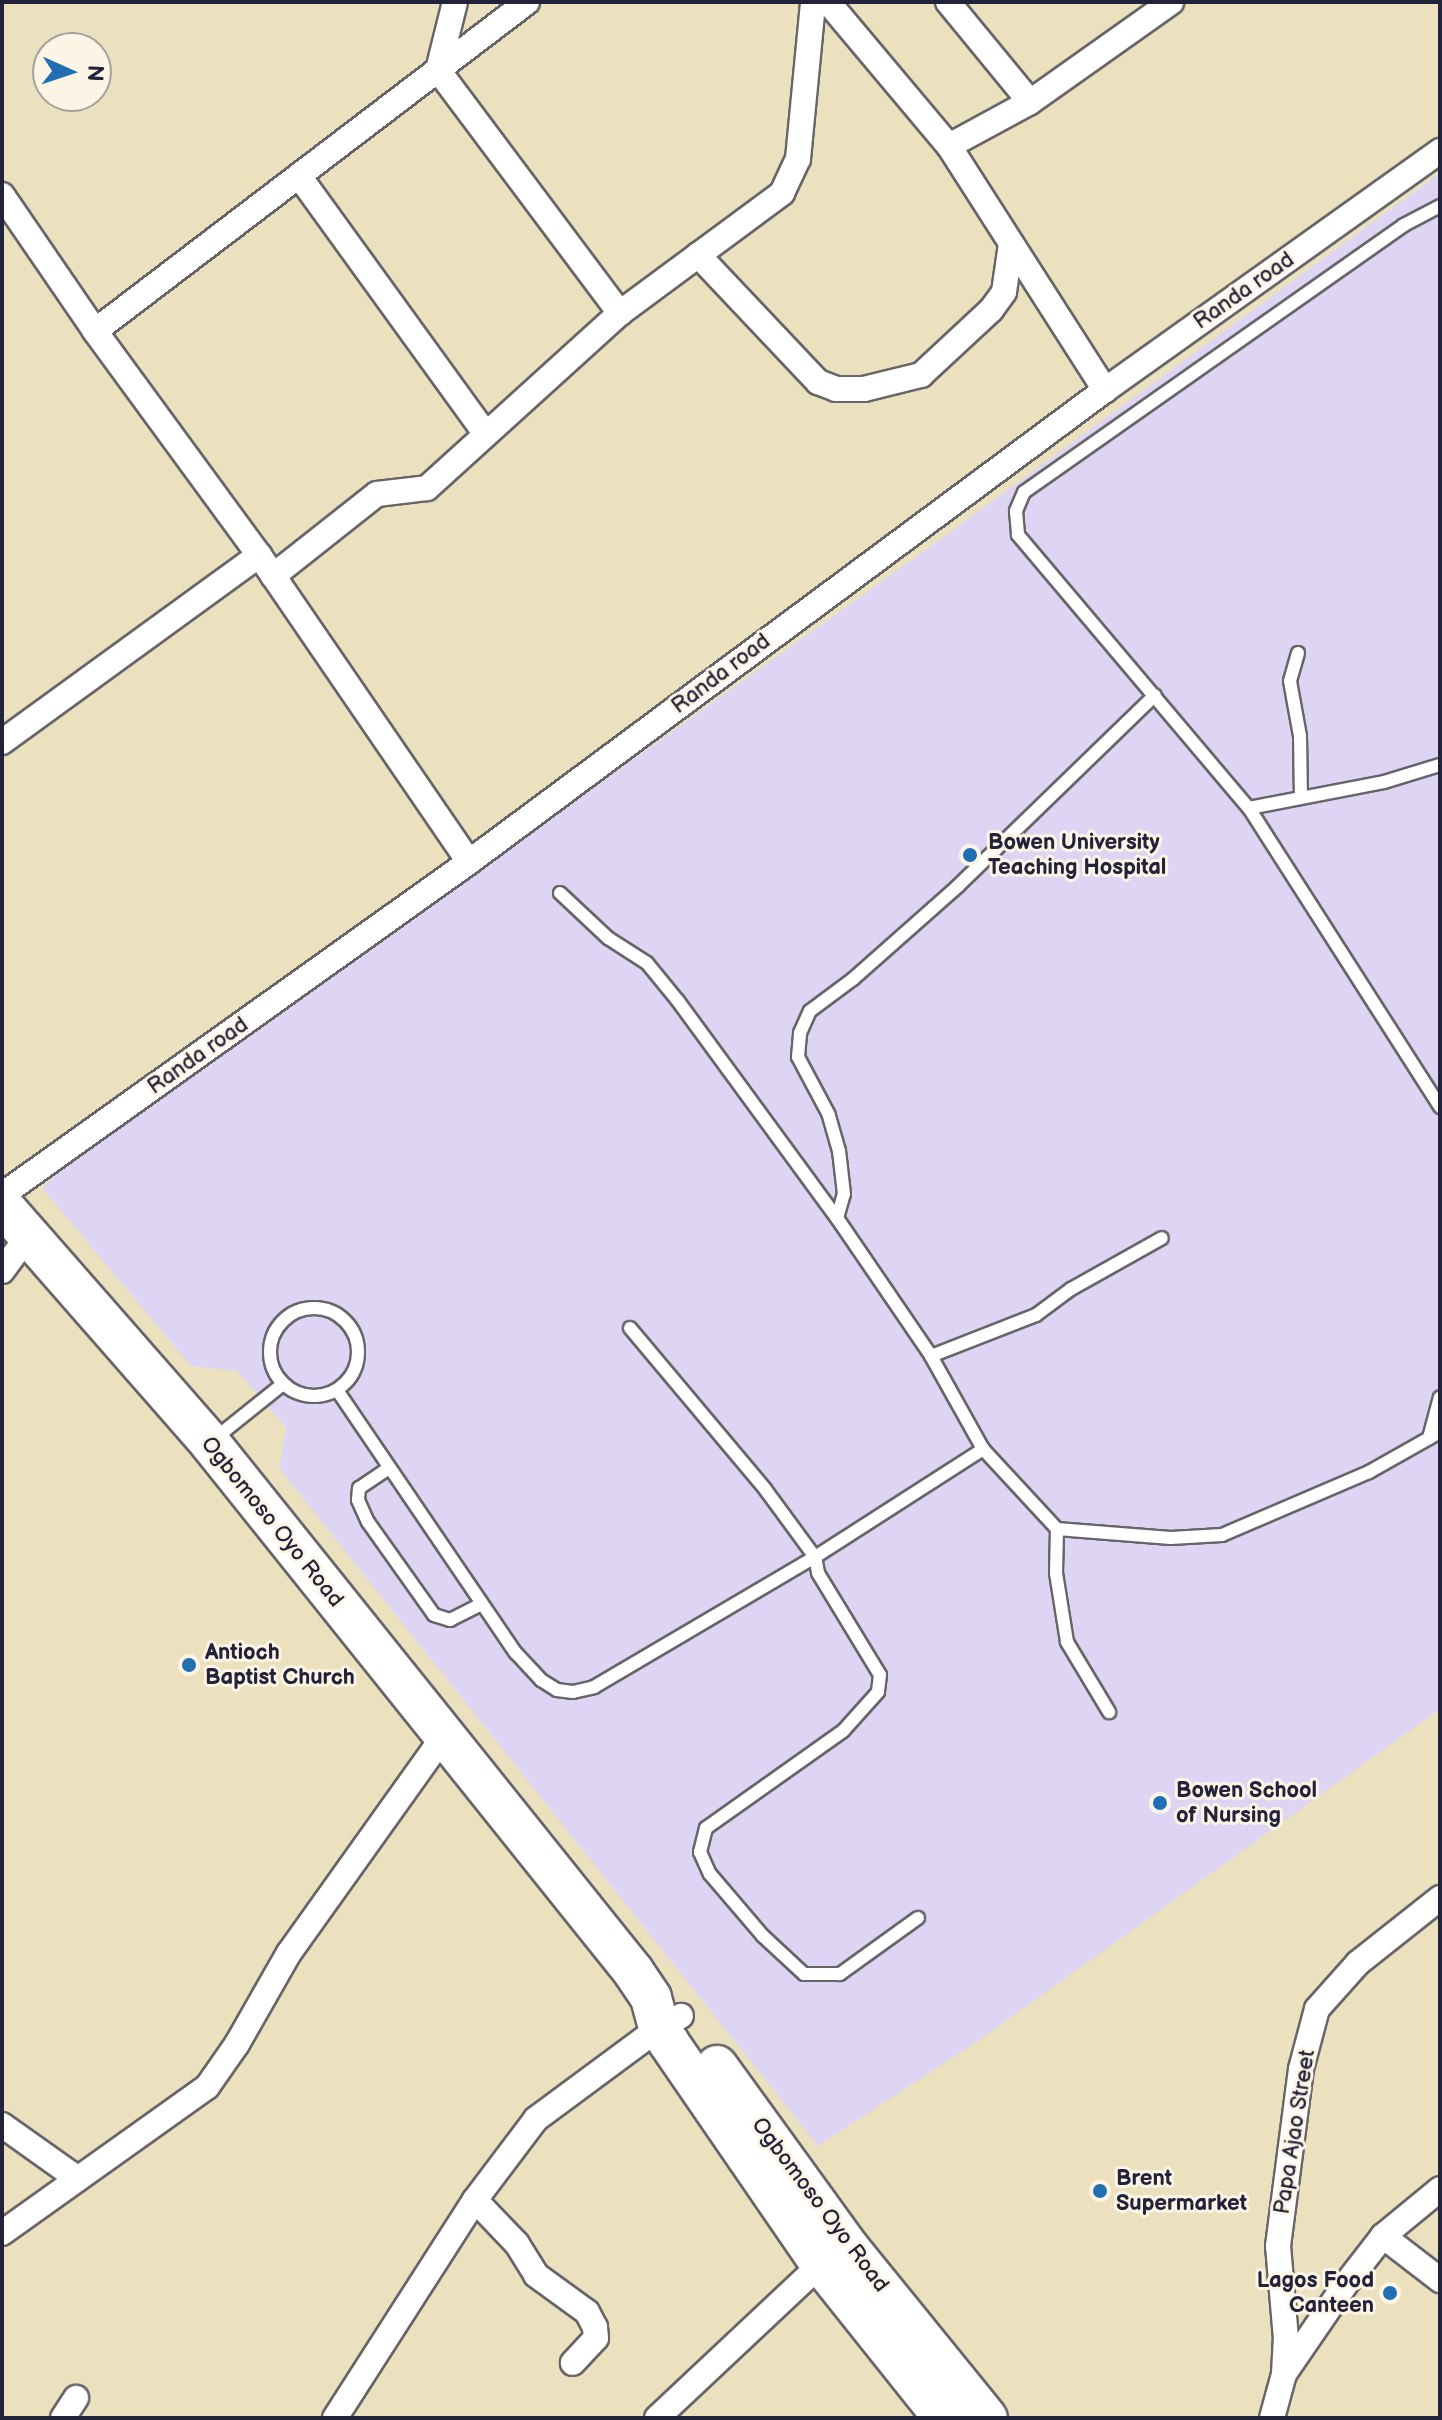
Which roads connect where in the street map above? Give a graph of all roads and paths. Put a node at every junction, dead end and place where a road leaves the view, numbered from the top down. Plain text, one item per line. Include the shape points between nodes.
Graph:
1 (455, 2) edge
2 (527, 2) edge
3 (813, 2) edge
4 (828, 2) edge
5 (948, 2) edge
6 (1171, 2) edge
7 (438, 70) junction
8 (1030, 102) junction
9 (949, 146) junction
10 (1440, 151) edge
11 (299, 176) junction
12 (2, 195) edge
13 (1440, 206) edge
14 (1011, 244) junction
15 (698, 255) junction
16 (620, 313) junction
17 (95, 331) junction
18 (1105, 390) junction
19 (484, 432) junction
20 (266, 566) junction
21 (1298, 653) dead end
22 (1155, 695) junction
23 (2, 742) edge
24 (1440, 765) edge
25 (1301, 797) junction
26 (1249, 808) junction
27 (469, 862) junction
28 (560, 893) dead end
29 (1440, 1107) edge
30 (2, 1195) edge
31 (2, 1205) edge
32 (837, 1218) junction
33 (28, 1236) junction
34 (1162, 1238) dead end
35 (2, 1271) edge
36 (630, 1328) dead end
37 (931, 1356) junction
38 (283, 1384) junction
39 (337, 1390) junction
40 (1440, 1397) edge
41 (1434, 1435) edge
42 (210, 1443) junction
43 (983, 1449) junction
44 (389, 1468) junction
45 (1057, 1529) junction
46 (815, 1557) junction
47 (480, 1605) junction
48 (1109, 1712) dead end
49 (443, 1737) junction
50 (1440, 1898) edge
51 (918, 1918) dead end
52 (664, 2014) junction
53 (2, 2125) edge
54 (78, 2179) junction
55 (1440, 2189) edge
56 (475, 2200) junction
57 (2, 2233) edge
58 (1383, 2236) junction
59 (821, 2264) junction
60 (1440, 2280) edge
61 (573, 2363) dead end
62 (1284, 2374) junction
63 (335, 2418) edge
64 (657, 2418) edge
65 (944, 2418) edge
66 (987, 2418) edge
67 (1272, 2418) edge

1 - 7 street
2 - 7 street
3 - 15 street via 793,177 782,193
4 - 9 street
5 - 8 street
6 - 8 street
7 - 11 street
7 - 16 street
8 - 9 street
9 - 14 street
10 - 18 street, Randa road
11 - 17 street
11 - 19 street
12 - 17 street
13 - 22 lane via 1404,225 1024,492 1016,511 1018,535
14 - 15 street via 1004,292 991,310 921,375 864,389 836,389 818,382
14 - 18 street
15 - 16 street
16 - 19 street
17 - 20 street
18 - 27 street, Randa road
19 - 20 street via 427,488 377,494
20 - 23 street
20 - 27 street
21 - 25 lane via 1290,681 1300,736
22 - 26 lane
22 - 32 lane via 958,886 810,1011 800,1033 798,1057 829,1115 839,1151 844,1194
24 - 25 lane via 1384,782
25 - 26 lane
26 - 29 lane
27 - 30 street, Randa road
28 - 32 lane via 608,938 647,963
31 - 33 highway, Ogbomoso Oyo Road
32 - 37 lane
33 - 35 street
33 - 42 highway, Ogbomoso Oyo Road
34 - 37 lane via 1036,1315
36 - 46 lane
37 - 43 lane
38 - 39 lane via 315,1397
38 - 39 lane via 271,1365 274,1331 290,1314 312,1307 335,1312 356,1339 357,1362
38 - 42 lane
39 - 44 lane
40 - 41 lane
41 - 45 lane via 1369,1472 1222,1535 1171,1538
42 - 49 highway, Ogbomoso Oyo Road
43 - 45 lane
43 - 46 lane
44 - 47 lane
44 - 47 lane via 359,1488 358,1500 368,1522 434,1615 450,1620
45 - 48 lane via 1056,1573 1067,1642
46 - 47 lane via 594,1687 573,1692 541,1680
46 - 51 lane via 818,1573 880,1675 878,1692 843,1731 706,1828 700,1852 710,1874 804,1974 840,1974
49 - 52 highway, Ogbomoso Oyo Road
49 - 54 street via 289,1953 207,2087
50 - 62 street, Papa Ajao Street via 1358,1963 1317,2009 1301,2069 1278,2246
52 - 56 street via 536,2119
52 - 59 highway, Ogbomoso Oyo Road
52 - 66 highway, Ogbomoso Oyo Road
53 - 54 street
54 - 57 street
55 - 58 street
56 - 61 street via 517,2244 536,2275 587,2312 596,2338
56 - 63 street
58 - 60 street
58 - 62 street
59 - 64 street
59 - 65 highway, Ogbomoso Oyo Road
62 - 67 street

